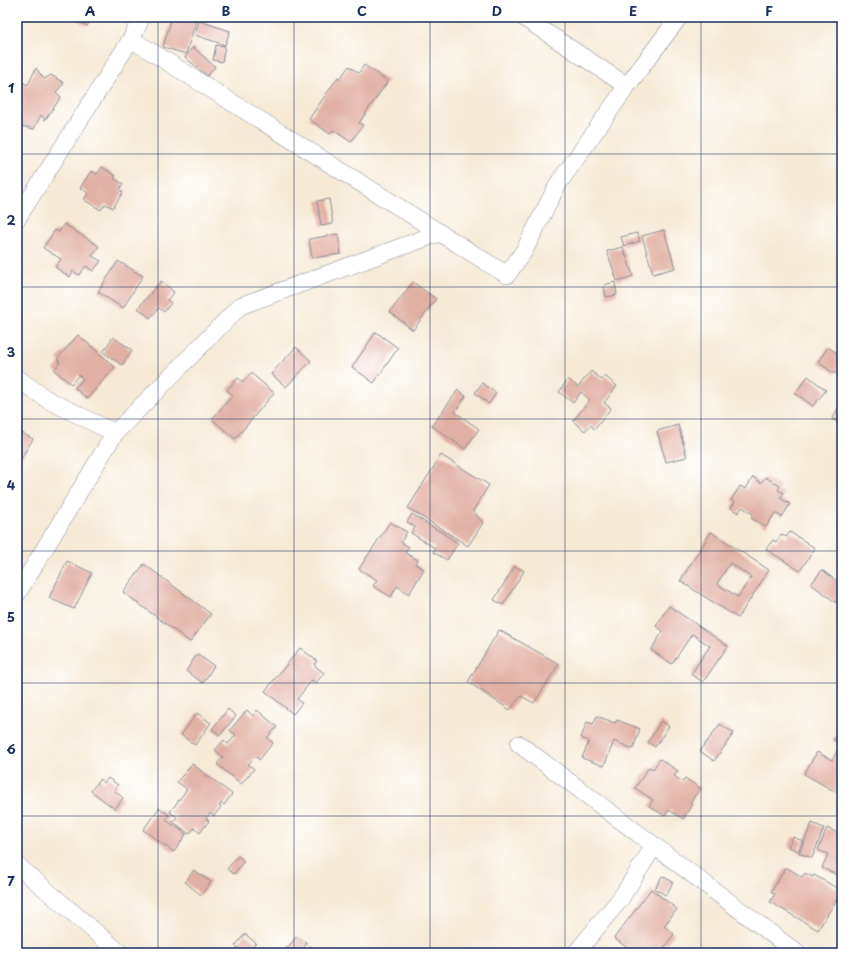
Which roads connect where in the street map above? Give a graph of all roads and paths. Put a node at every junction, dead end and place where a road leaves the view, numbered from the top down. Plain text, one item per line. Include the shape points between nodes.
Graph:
1 (142, 17) edge
2 (523, 17) edge
3 (679, 17) edge
4 (131, 39) junction
5 (626, 86) junction
6 (17, 218) edge
7 (439, 233) junction
8 (17, 378) edge
9 (115, 433) junction
10 (17, 594) edge
11 (519, 744) dead end
12 (654, 846) junction
13 (17, 865) edge
14 (120, 953) edge
15 (576, 953) edge
16 (797, 953) edge

1 - 4 street
2 - 5 street
3 - 5 street
4 - 6 street
4 - 7 street
5 - 7 street via 558,184 524,251 507,275
7 - 9 street via 240,306
8 - 9 street via 48,400
9 - 10 street
11 - 12 street
12 - 15 street via 621,898
12 - 16 street
13 - 14 street

